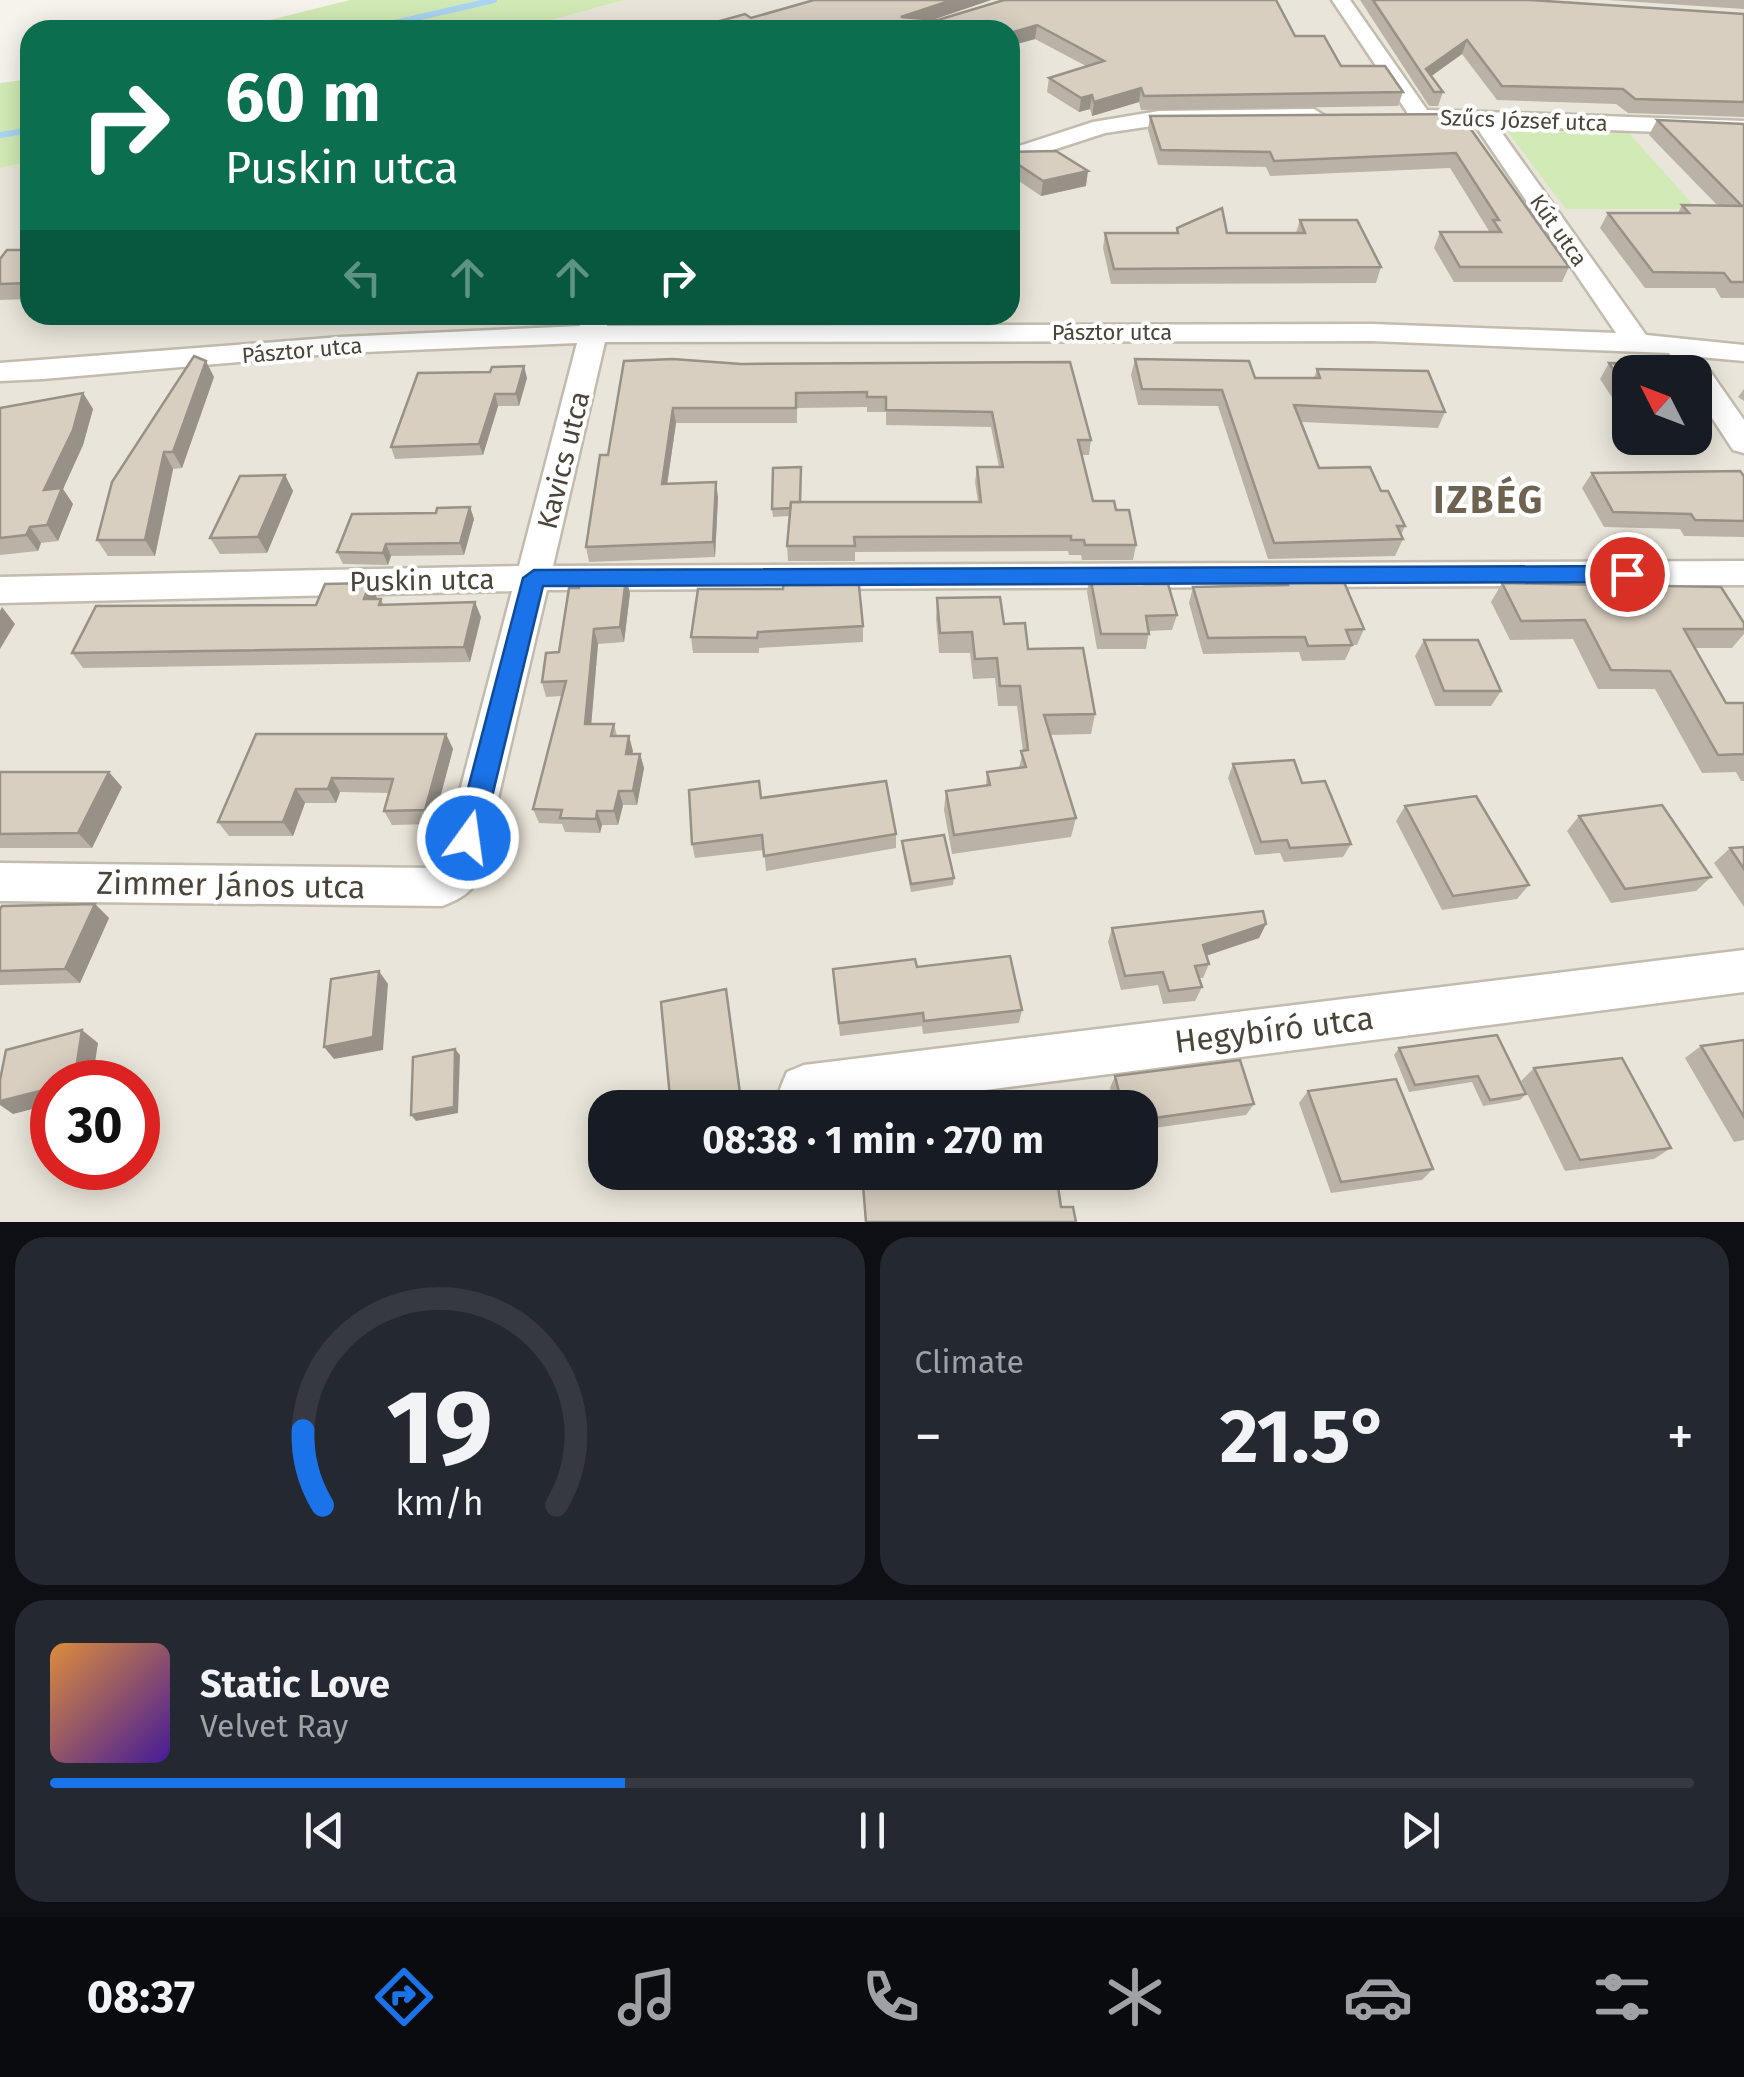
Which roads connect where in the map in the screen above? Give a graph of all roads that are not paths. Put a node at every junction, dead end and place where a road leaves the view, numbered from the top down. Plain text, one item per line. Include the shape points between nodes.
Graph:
1 (1342, 0) edge
2 (1346, 116) edge
3 (1383, 116) edge
4 (1420, 116) junction
5 (1481, 118) junction
6 (1744, 128) edge
7 (1020, 154) edge
8 (714, 325) edge
9 (1020, 325) edge
10 (593, 326) edge
11 (1636, 341) junction
12 (1676, 344) junction
13 (1744, 353) edge
14 (0, 372) edge
15 (1744, 443) edge
16 (1744, 574) edge
17 (534, 578) junction
18 (0, 590) edge
19 (459, 875) joint
20 (0, 882) edge
21 (1744, 971) edge
22 (804, 1089) dead end

1 - 4 street
2 - 7 street via 1159,118 1102,127
3 - 4 street, Szűcs József utca
4 - 5 street, Szűcs József utca
5 - 6 street, Szűcs József utca
5 - 11 street, Kút utca
8 - 10 street, Pásztor utca
9 - 11 street, Pásztor utca
10 - 14 street, Pásztor utca via 94,370
10 - 17 street, Kavics utca
11 - 12 street, Pásztor utca
12 - 13 street, Pásztor utca
12 - 15 street
16 - 17 street, Puskin utca
17 - 18 street, Puskin utca
17 - 19 street, Kavics utca
19 - 20 street, Zimmer János utca via 442,887
21 - 22 street, Hegybíró utca

